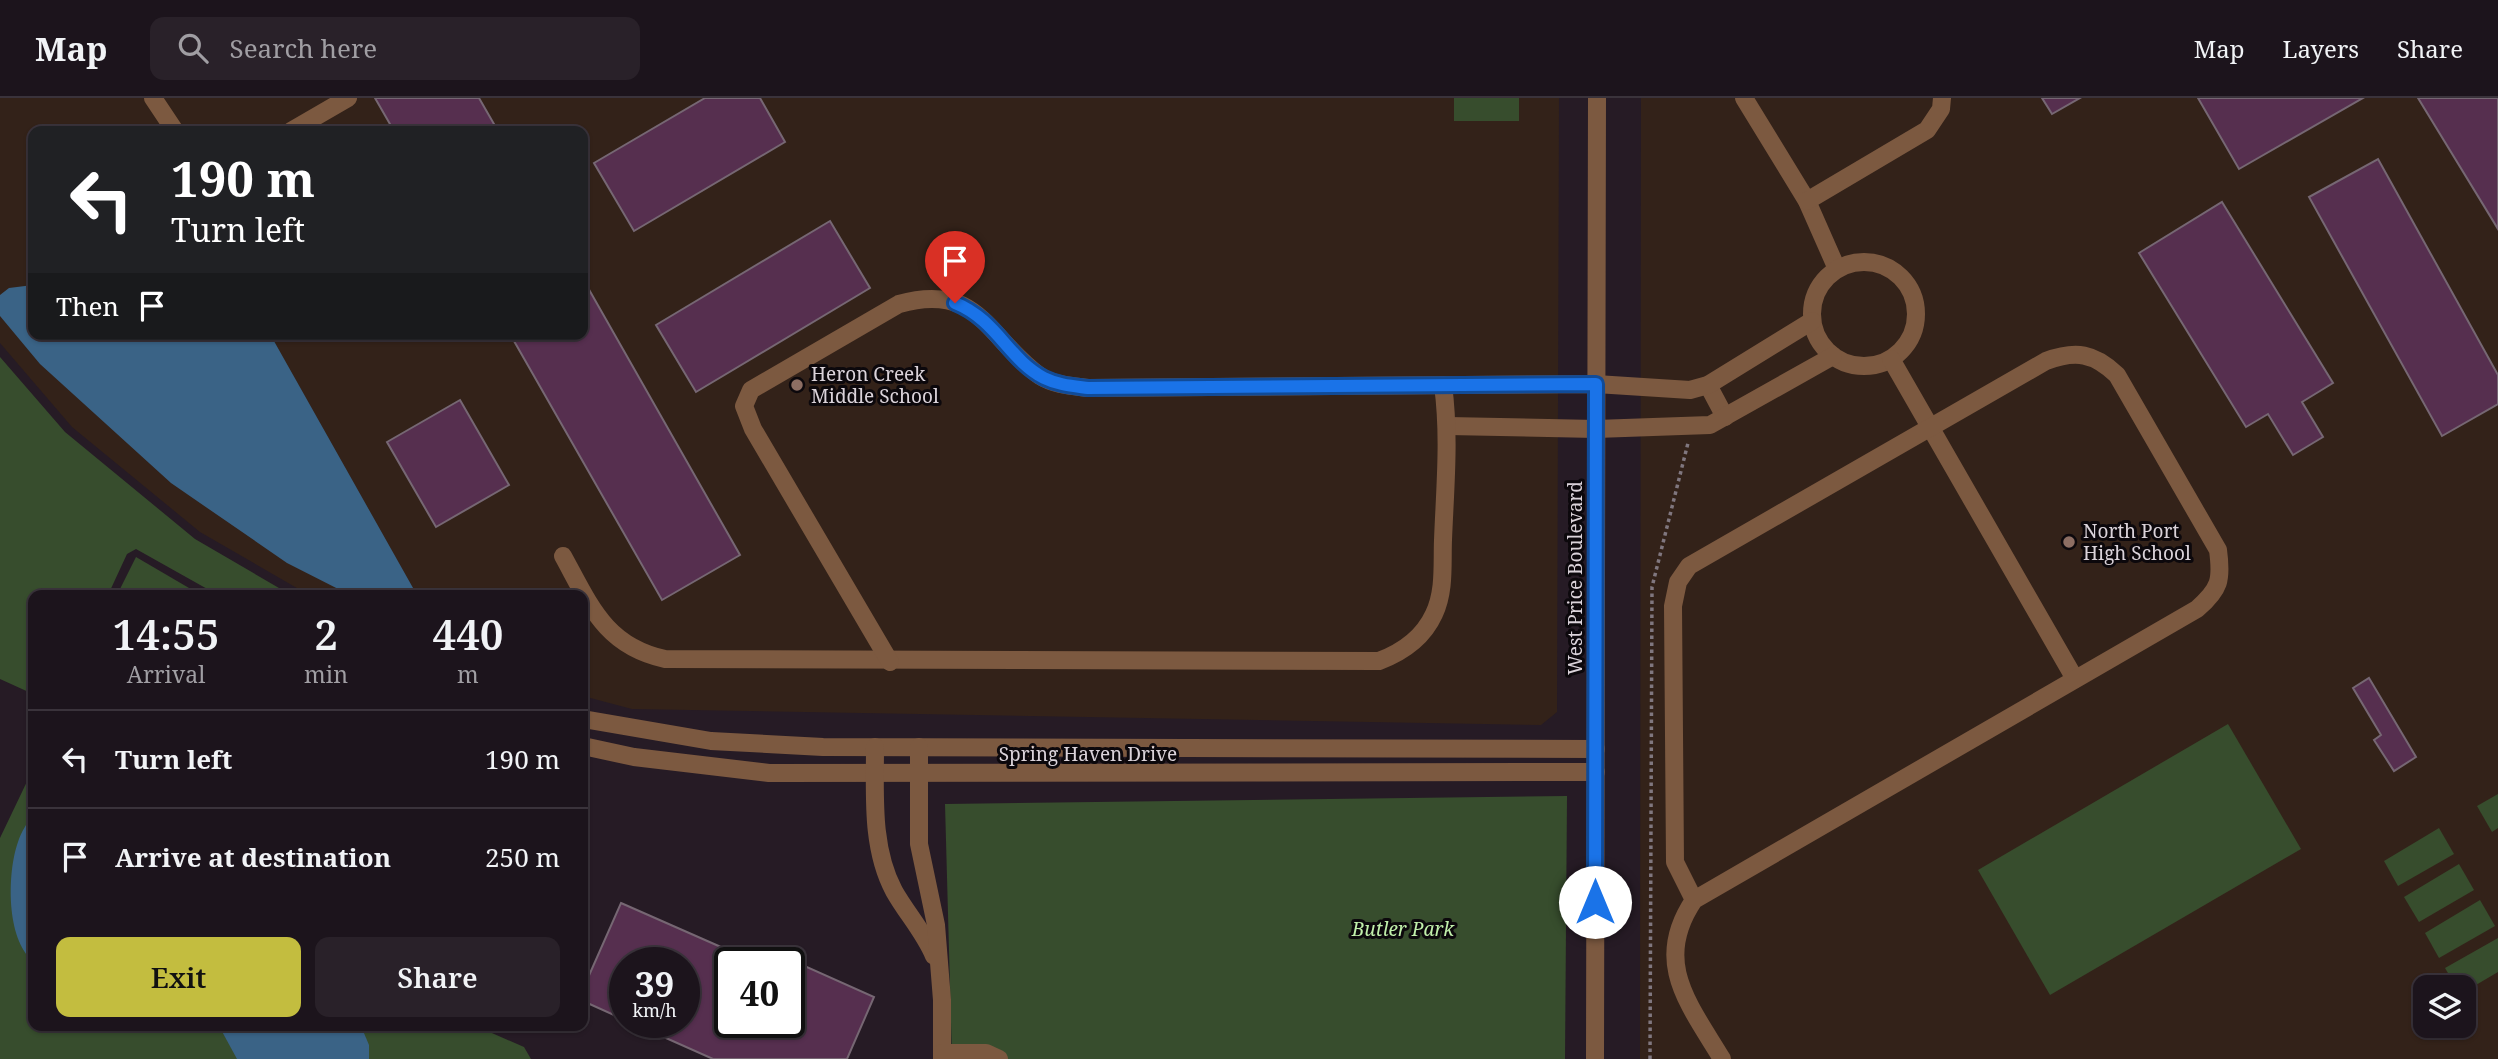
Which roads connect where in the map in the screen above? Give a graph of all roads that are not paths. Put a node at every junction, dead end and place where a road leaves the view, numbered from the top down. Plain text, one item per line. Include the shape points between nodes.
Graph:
1 (153, 98) edge
2 (348, 98) edge
3 (1597, 98) edge
4 (1744, 98) edge
5 (1942, 98) edge
6 (172, 126) edge
7 (300, 126) edge
8 (1807, 201) junction
9 (1837, 269) junction
10 (1812, 321) junction
11 (1833, 356) junction
12 (1891, 359) junction
13 (1596, 384) junction
14 (1443, 385) junction
15 (1708, 385) junction
16 (1725, 417) junction
17 (1448, 426) junction
18 (1929, 426) junction
19 (1596, 429) junction
20 (563, 556) dead end
21 (584, 590) edge
22 (588, 597) edge
23 (890, 662) junction
24 (2075, 680) junction
25 (588, 720) edge
26 (875, 747) junction
27 (919, 747) junction
28 (588, 748) edge
29 (1596, 749) junction
30 (1596, 772) junction
31 (875, 774) junction
32 (919, 774) junction
33 (1694, 900) junction
34 (940, 969) junction
35 (942, 1056) edge
36 (999, 1059) edge
37 (1595, 1059) edge
38 (1722, 1059) edge

1 - 6 street
2 - 7 street
3 - 13 street, West Price Boulevard
4 - 8 street
5 - 8 street via 1941,109 1927,131
8 - 9 street
9 - 10 street via 1822,283 1813,301
9 - 12 street via 1856,262 1877,263 1895,272 1909,288 1916,307 1915,327 1906,346
10 - 11 street via 1819,341
10 - 15 street
11 - 12 street via 1851,365 1872,366
11 - 16 street
12 - 18 street
13 - 14 street
13 - 15 street via 1690,390
13 - 19 street, West Price Boulevard
14 - 17 street
14 - 23 street via 1088,388 1043,377 984,319 955,303 917,299 882,312 751,390 744,406 752,429
15 - 16 street
16 - 19 street via 1689,428
17 - 19 street
17 - 23 street via 1440,597 1427,626 1394,655 1363,662
18 - 24 street
18 - 24 street via 2046,361 2066,354 2087,354 2103,362 2122,383 2218,550 2221,575 2212,596
18 - 33 street via 1689,566 1678,582 1673,606 1675,862
19 - 29 street, West Price Boulevard
20 - 21 street
22 - 23 street via 608,630 642,654 665,659
24 - 33 street
25 - 26 street, Spring Haven Drive via 711,741
26 - 27 street, Spring Haven Drive
26 - 31 street
27 - 29 street, Spring Haven Drive
27 - 32 street
28 - 31 street, Spring Haven Drive via 769,773
29 - 30 street, West Price Boulevard
30 - 32 street, Spring Haven Drive
30 - 37 street, West Price Boulevard
31 - 32 street, Spring Haven Drive
31 - 34 street via 877,835 887,875
32 - 34 street via 919,844
33 - 38 street via 1680,920 1675,972 1691,1009
34 - 35 street
35 - 36 street via 986,1053

